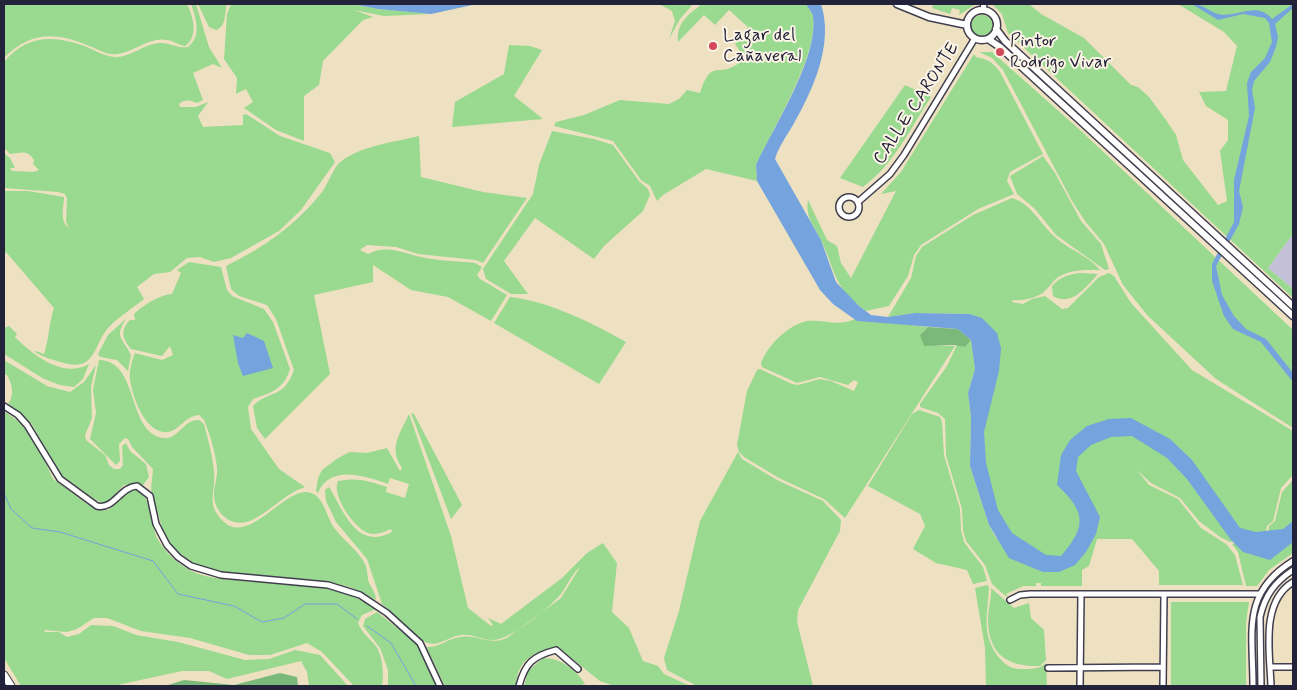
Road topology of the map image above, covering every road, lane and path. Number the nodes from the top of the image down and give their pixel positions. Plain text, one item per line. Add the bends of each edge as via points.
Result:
1 (897, 4) edge
2 (984, 7) edge
3 (967, 25) junction
4 (996, 29) junction
5 (975, 38) junction
6 (988, 39) junction
7 (858, 202) junction
8 (1293, 306) edge
9 (1293, 316) edge
10 (4, 406) edge
11 (1293, 561) edge
12 (1293, 570) edge
13 (1293, 582) edge
14 (1081, 594) junction
15 (1164, 594) junction
16 (1259, 594) junction
17 (1010, 600) dead end
18 (1080, 667) junction
19 (1163, 667) junction
20 (1271, 667) junction
21 (1293, 667) edge
22 (1048, 668) dead end
23 (578, 669) dead end
24 (4, 675) edge
25 (11, 686) edge
26 (440, 686) edge
27 (519, 686) edge
28 (1080, 686) edge
29 (1163, 686) edge
30 (1253, 686) edge
31 (1261, 686) edge
32 (1271, 686) edge

1 - 3 main road via 929,17
2 - 3 main road via 974,13
2 - 4 main road via 994,16
3 - 5 main road
4 - 6 main road
4 - 8 main road via 1005,41
5 - 6 main road
5 - 7 street, CALLE CARONTE via 904,155 890,174
6 - 9 main road
7 - 7 street via 847,197 842,199 838,210 847,218 853,217 859,208
10 - 26 street via 27,425 60,479 97,506 109,505 119,494 137,486 150,496 156,524 167,545 191,566 221,574 328,585 360,595 387,613 420,643
11 - 16 street via 1276,573
12 - 31 street via 1274,585 1262,608
13 - 20 street via 1280,595 1271,614
14 - 15 street
14 - 17 street via 1020,595
14 - 18 street
15 - 16 street
15 - 19 street
16 - 30 street via 1253,613
18 - 19 street
18 - 22 street
18 - 28 street
19 - 29 street
20 - 21 street
20 - 32 street
23 - 27 street via 556,650 540,654 525,667
24 - 25 highway

